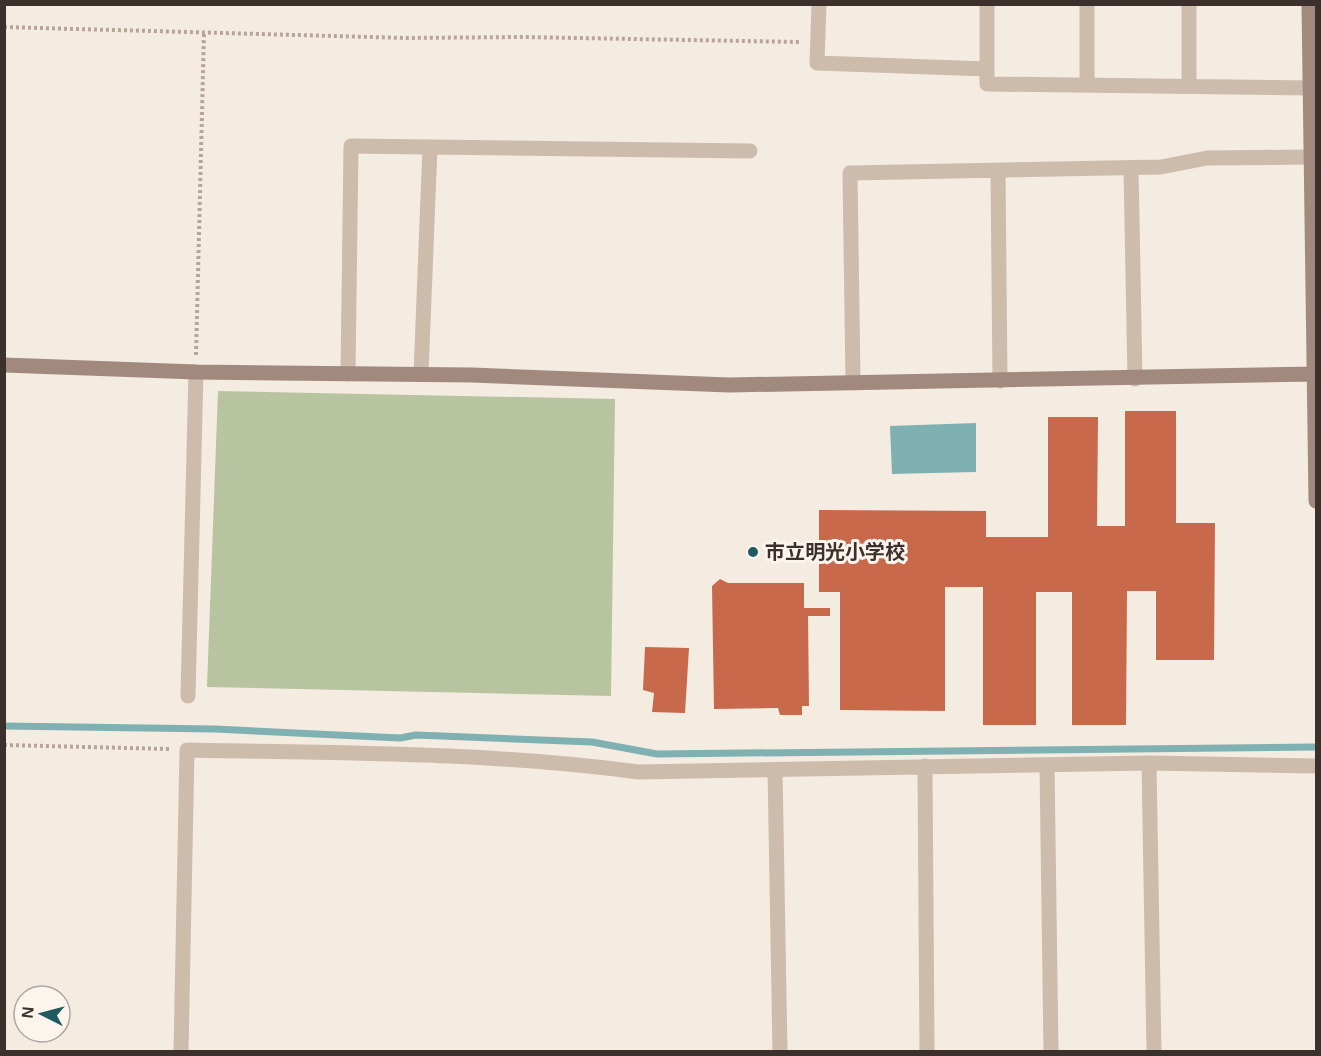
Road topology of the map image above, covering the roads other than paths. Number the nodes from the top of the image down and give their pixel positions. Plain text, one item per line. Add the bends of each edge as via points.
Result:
1 (819, 4) edge
2 (987, 4) edge
3 (1087, 4) edge
4 (1189, 4) edge
5 (1312, 11) edge
6 (987, 69) junction
7 (1087, 85) junction
8 (1189, 85) junction
9 (1310, 88) junction
10 (430, 147) junction
11 (750, 151) dead end
12 (1311, 158) junction
13 (1131, 168) junction
14 (998, 171) junction
15 (4, 365) edge
16 (196, 372) junction
17 (348, 374) junction
18 (421, 374) junction
19 (1316, 374) edge
20 (1135, 379) junction
21 (1000, 381) junction
22 (852, 383) junction
23 (1317, 501) edge
24 (188, 696) dead end
25 (1149, 763) junction
26 (1047, 765) junction
27 (925, 766) junction
28 (1317, 766) edge
29 (775, 770) junction
30 (181, 1052) edge
31 (780, 1052) edge
32 (927, 1052) edge
33 (1051, 1052) edge
34 (1154, 1052) edge

1 - 6 street via 817,63
2 - 6 street
3 - 7 street
4 - 8 street
5 - 9 street
6 - 7 street via 987,84
7 - 8 street
8 - 9 street
9 - 12 street
10 - 11 street
10 - 17 street via 351,146
10 - 18 street
12 - 13 street via 1207,158
12 - 19 street
13 - 14 street
13 - 20 street
14 - 21 street
14 - 22 street via 850,172
15 - 16 street
16 - 17 street
16 - 24 street
17 - 18 street
18 - 22 street via 729,385
19 - 20 street
19 - 23 street
20 - 21 street
21 - 22 street
25 - 26 street
25 - 28 street
25 - 34 street
26 - 27 street
26 - 33 street
27 - 29 street
27 - 32 street
29 - 30 street via 638,772 479,757 187,750
29 - 31 street

